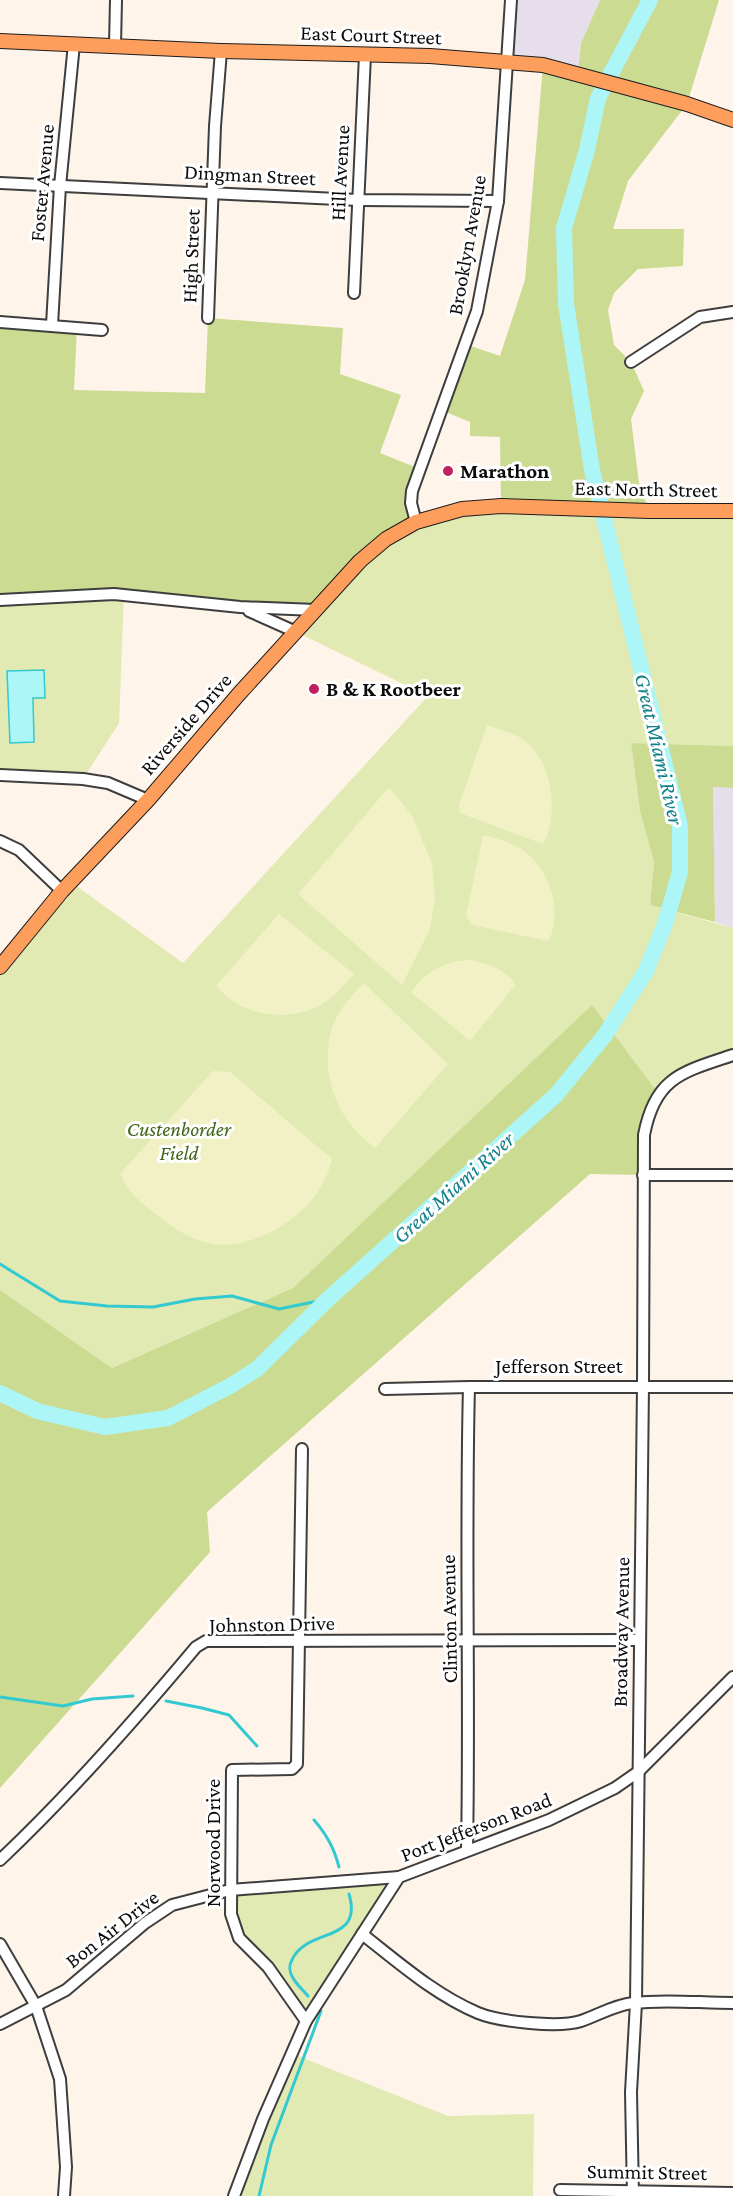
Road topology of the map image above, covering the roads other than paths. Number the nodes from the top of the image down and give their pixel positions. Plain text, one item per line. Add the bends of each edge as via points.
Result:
1 (116, 0) edge
2 (511, 0) edge
3 (0, 40) edge
4 (74, 44) junction
5 (115, 45) junction
6 (221, 51) junction
7 (365, 55) junction
8 (506, 62) junction
9 (733, 120) edge
10 (0, 183) edge
11 (60, 186) junction
12 (213, 192) junction
13 (358, 200) junction
14 (498, 201) junction
15 (354, 293) dead end
16 (733, 312) edge
17 (208, 318) dead end
18 (0, 322) edge
19 (51, 325) junction
20 (102, 330) dead end
21 (631, 362) dead end
22 (733, 511) edge
23 (416, 522) junction
24 (0, 600) edge
25 (240, 607) junction
26 (316, 610) junction
27 (296, 632) junction
28 (0, 775) edge
29 (148, 800) junction
30 (0, 841) edge
31 (62, 891) junction
32 (0, 967) edge
33 (733, 1055) edge
34 (643, 1174) junction
35 (733, 1175) edge
36 (643, 1385) junction
37 (733, 1386) edge
38 (469, 1387) junction
39 (385, 1389) dead end
40 (302, 1449) dead end
41 (640, 1640) junction
42 (299, 1641) junction
43 (469, 1641) junction
44 (733, 1677) edge
45 (638, 1772) junction
46 (467, 1850) junction
47 (0, 1860) edge
48 (399, 1877) junction
49 (230, 1890) junction
50 (362, 1934) junction
51 (0, 1944) edge
52 (636, 2002) junction
53 (733, 2003) edge
54 (36, 2006) junction
55 (306, 2021) junction
56 (0, 2024) edge
57 (560, 2190) dead end
58 (733, 2193) edge
59 (633, 2194) edge
60 (64, 2196) edge
61 (234, 2196) edge

1 - 5 street
2 - 8 street, Brooklyn Avenue
3 - 4 main road, East Court Street
4 - 5 main road, East Court Street
4 - 11 street, Foster Avenue
5 - 6 main road, East Court Street
6 - 7 main road, East Court Street
6 - 12 street, High Street
7 - 8 main road, East Court Street
7 - 13 street, Hill Avenue
8 - 9 main road, East Court Street via 578,73
8 - 14 street, Brooklyn Avenue
10 - 11 street, Dingman Street
11 - 12 street, Dingman Street
11 - 19 street, Foster Avenue
12 - 13 street, Dingman Street
12 - 17 street, High Street
13 - 14 street, Dingman Street
13 - 15 street, Hill Avenue
14 - 23 street, Brooklyn Avenue via 477,311 412,491
16 - 21 street via 700,317
18 - 19 street
19 - 20 street
22 - 23 main road, East North Street via 501,506 462,508
23 - 26 main road, Riverside Drive via 386,539 360,561
24 - 25 street via 114,594
25 - 26 street
25 - 27 street
26 - 27 main road, Riverside Drive
27 - 29 main road, Riverside Drive
28 - 29 street via 108,783
29 - 31 main road, Riverside Drive
30 - 31 street via 19,850
31 - 32 main road, Riverside Drive
33 - 34 street, Broadway Avenue via 674,1077 658,1093 648,1113
34 - 35 street
34 - 36 street, Broadway Avenue
36 - 37 street, Jefferson Street
36 - 38 street, Jefferson Street
36 - 41 street, Broadway Avenue
38 - 39 street, Jefferson Street
38 - 43 street, Clinton Avenue
40 - 42 street, Norwood Drive
41 - 43 street, Johnston Drive
41 - 45 street, Broadway Avenue
42 - 43 street, Johnston Drive
42 - 47 street, Johnston Drive via 206,1641 196,1647 39,1824
42 - 49 street, Norwood Drive via 297,1764 292,1769 232,1770
43 - 46 street, Clinton Avenue
44 - 45 street, Port Jefferson Road
45 - 46 street, Port Jefferson Road via 615,1788 549,1820
45 - 52 street, Broadway Avenue
46 - 48 street, Port Jefferson Road
48 - 49 street, Bon Air Drive
48 - 50 street, Port Jefferson Road
49 - 54 street, Bon Air Drive via 172,1905 66,1990
49 - 55 street, Norwood Drive via 231,1914 239,1938 268,1967
50 - 52 street via 429,1986 478,2013 503,2021 559,2024
50 - 55 street, Port Jefferson Road
51 - 54 street
52 - 53 street
52 - 59 street, Broadway Avenue via 631,2092
54 - 56 street, Bon Air Drive
54 - 60 street via 60,2079 66,2157
55 - 61 street, Port Jefferson Road
57 - 59 street, Summit Street
58 - 59 street, Summit Street

